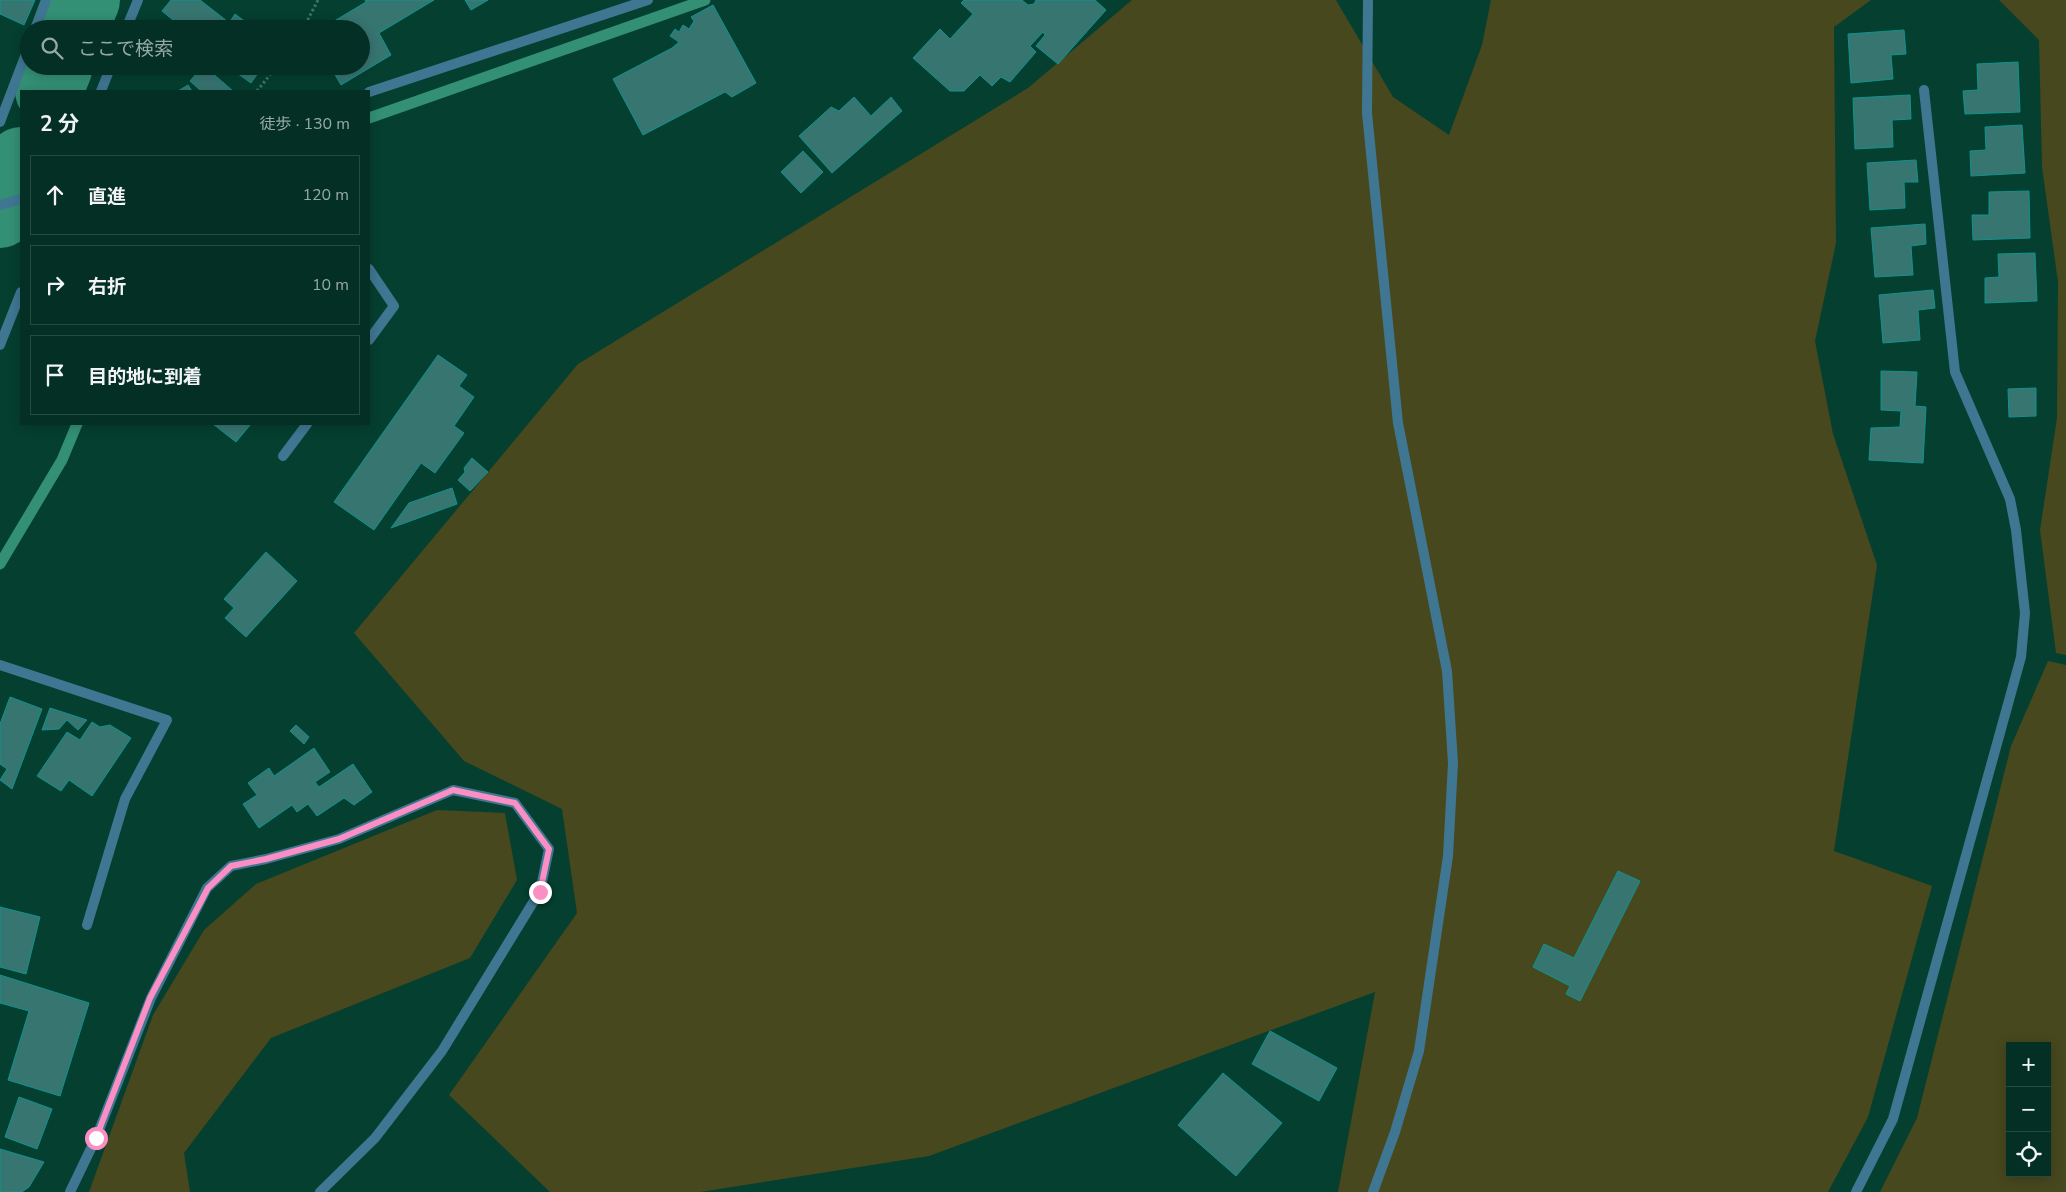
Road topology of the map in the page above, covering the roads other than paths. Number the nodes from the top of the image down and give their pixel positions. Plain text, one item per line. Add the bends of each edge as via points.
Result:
1 (46, 0) edge
2 (138, 0) edge
3 (648, 0) edge
4 (1368, 0) edge
5 (38, 20) edge
6 (130, 20) edge
7 (20, 70) edge
8 (107, 75) edge
9 (101, 90) edge
10 (1924, 90) dead end
11 (370, 92) edge
12 (0, 122) edge
13 (20, 199) edge
14 (0, 205) edge
15 (370, 270) edge
16 (20, 295) edge
17 (370, 339) edge
18 (0, 345) edge
19 (306, 425) edge
20 (283, 456) dead end
21 (0, 665) edge
22 (87, 925) dead end
23 (70, 1192) edge
24 (320, 1192) edge
25 (1372, 1192) edge
26 (1856, 1192) edge

1 - 5 street
2 - 6 street
3 - 11 street
4 - 25 street via 1367,113 1398,424 1446,671 1453,763 1448,856 1419,1051 1395,1132
7 - 12 street
8 - 9 street
10 - 26 street via 1955,372 2010,499 2025,613 2021,657 1893,1119
13 - 14 street
15 - 17 street via 394,306
16 - 18 street
19 - 20 street
21 - 22 street via 167,720 125,799
23 - 24 street via 96,1138 150,998 208,888 231,866 339,839 453,790 515,803 549,849 540,892 442,1051 375,1138

